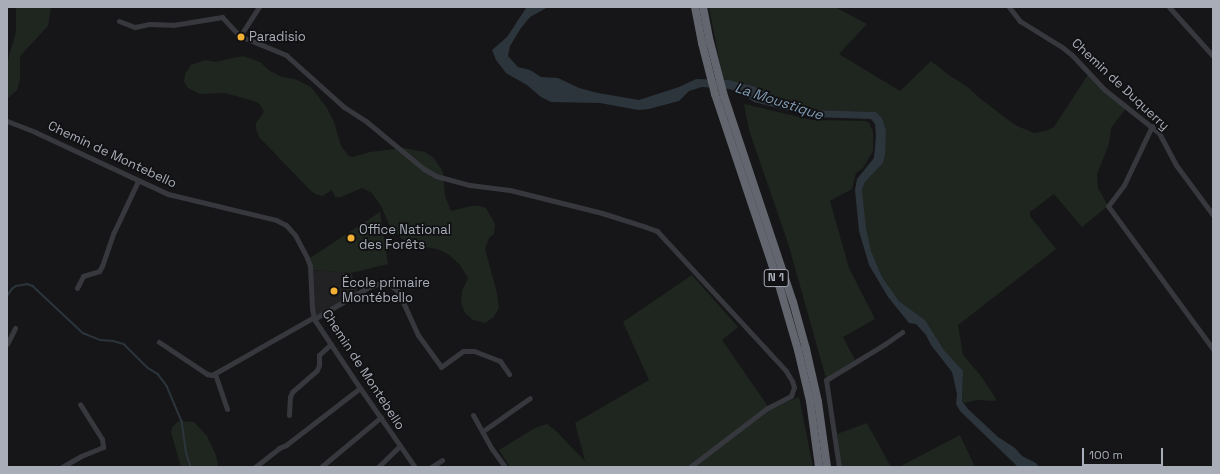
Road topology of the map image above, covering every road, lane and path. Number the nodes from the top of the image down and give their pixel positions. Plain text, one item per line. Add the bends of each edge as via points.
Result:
1 (259, 7) edge
2 (695, 7) edge
3 (703, 7) edge
4 (1009, 7) edge
5 (1169, 7) edge
6 (119, 21) dead end
7 (240, 36) junction
8 (1213, 56) edge
9 (7, 121) edge
10 (1152, 126) junction
11 (138, 181) junction
12 (1213, 215) edge
13 (78, 288) dead end
14 (314, 318) junction
15 (15, 328) dead end
16 (902, 332) dead end
17 (159, 342) dead end
18 (7, 344) edge
19 (331, 344) junction
20 (1213, 349) edge
21 (215, 374) junction
22 (509, 374) dead end
23 (360, 388) junction
24 (530, 398) dead end
25 (80, 404) dead end
26 (227, 409) dead end
27 (290, 414) dead end
28 (473, 415) dead end
29 (381, 417) junction
30 (483, 431) junction
31 (400, 446) junction
32 (442, 460) dead end
33 (62, 467) edge
34 (255, 467) edge
35 (321, 467) edge
36 (378, 467) edge
37 (415, 467) edge
38 (431, 467) edge
39 (505, 467) edge
40 (690, 467) edge
41 (819, 467) edge
42 (827, 467) edge
43 (839, 467) edge

1 - 7 street
2 - 41 highway, N 1 via 715,94 798,350 810,401
3 - 42 highway, N 1 via 724,96 793,302 806,349 818,402
4 - 10 street, Chemin de Duquerry via 1020,21 1062,47 1105,90
5 - 8 street
6 - 7 street via 135,27 149,24 173,25 219,17
7 - 40 street via 286,55 344,107 436,176 470,185 510,190 602,213 646,226 665,238 786,372 794,387 791,396 766,409
9 - 11 street, Chemin de Montebello
10 - 12 street, Chemin de Duquerry via 1159,133 1176,165
10 - 20 street via 1124,185 1108,206
11 - 13 street via 114,232 102,266 99,271 83,276
11 - 14 street, Chemin de Montebello via 179,198 276,220 286,225 301,244 310,266
14 - 19 street, Chemin de Montebello
14 - 21 street
14 - 22 street via 385,280 398,291 418,335 441,367 463,351 474,351 500,361
15 - 18 street
16 - 43 street via 826,380
17 - 21 street via 208,374
19 - 23 street, Chemin de Montebello
19 - 27 street via 319,355 320,365 317,370 292,392
21 - 26 street
23 - 29 street, Chemin de Montebello
23 - 34 street
24 - 30 street
25 - 33 street via 102,439 103,447
28 - 30 street
29 - 31 street, Chemin de Montebello
29 - 35 street
30 - 39 street
31 - 36 street
31 - 37 street, Chemin de Montebello
32 - 38 street

